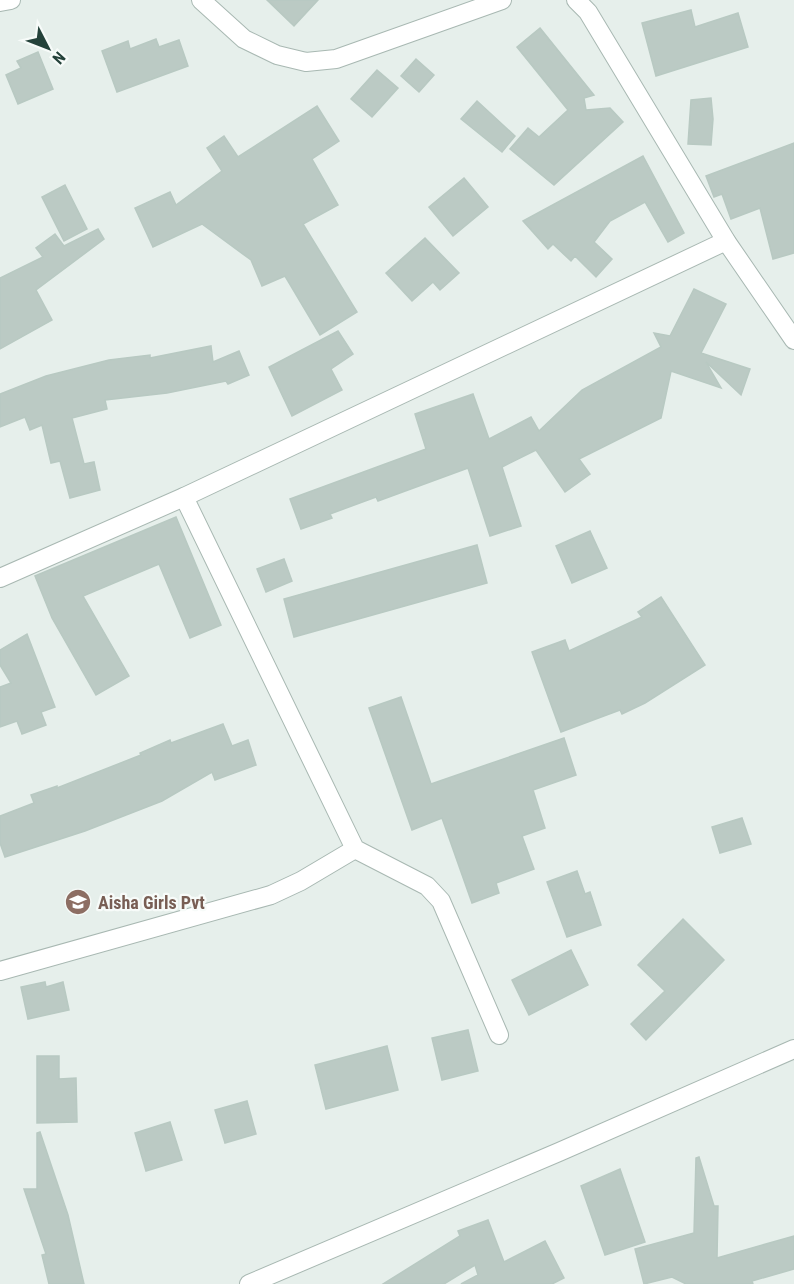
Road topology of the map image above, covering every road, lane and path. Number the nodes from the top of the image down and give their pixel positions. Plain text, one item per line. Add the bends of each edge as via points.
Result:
1 (11, 0) edge
2 (201, 0) edge
3 (576, 0) edge
4 (498, 1) edge
5 (0, 2) edge
6 (726, 241) junction
7 (794, 340) edge
8 (184, 497) junction
9 (0, 578) edge
10 (355, 849) junction
11 (0, 971) edge
12 (499, 1035) dead end
13 (794, 1049) edge
14 (249, 1284) edge

1 - 5 street
2 - 4 street via 244,39 277,55 306,62 336,59
3 - 6 street via 588,12
6 - 7 street
6 - 8 street
8 - 9 street
8 - 10 street
10 - 11 street via 271,895
10 - 12 street via 427,886 441,901
13 - 14 street

